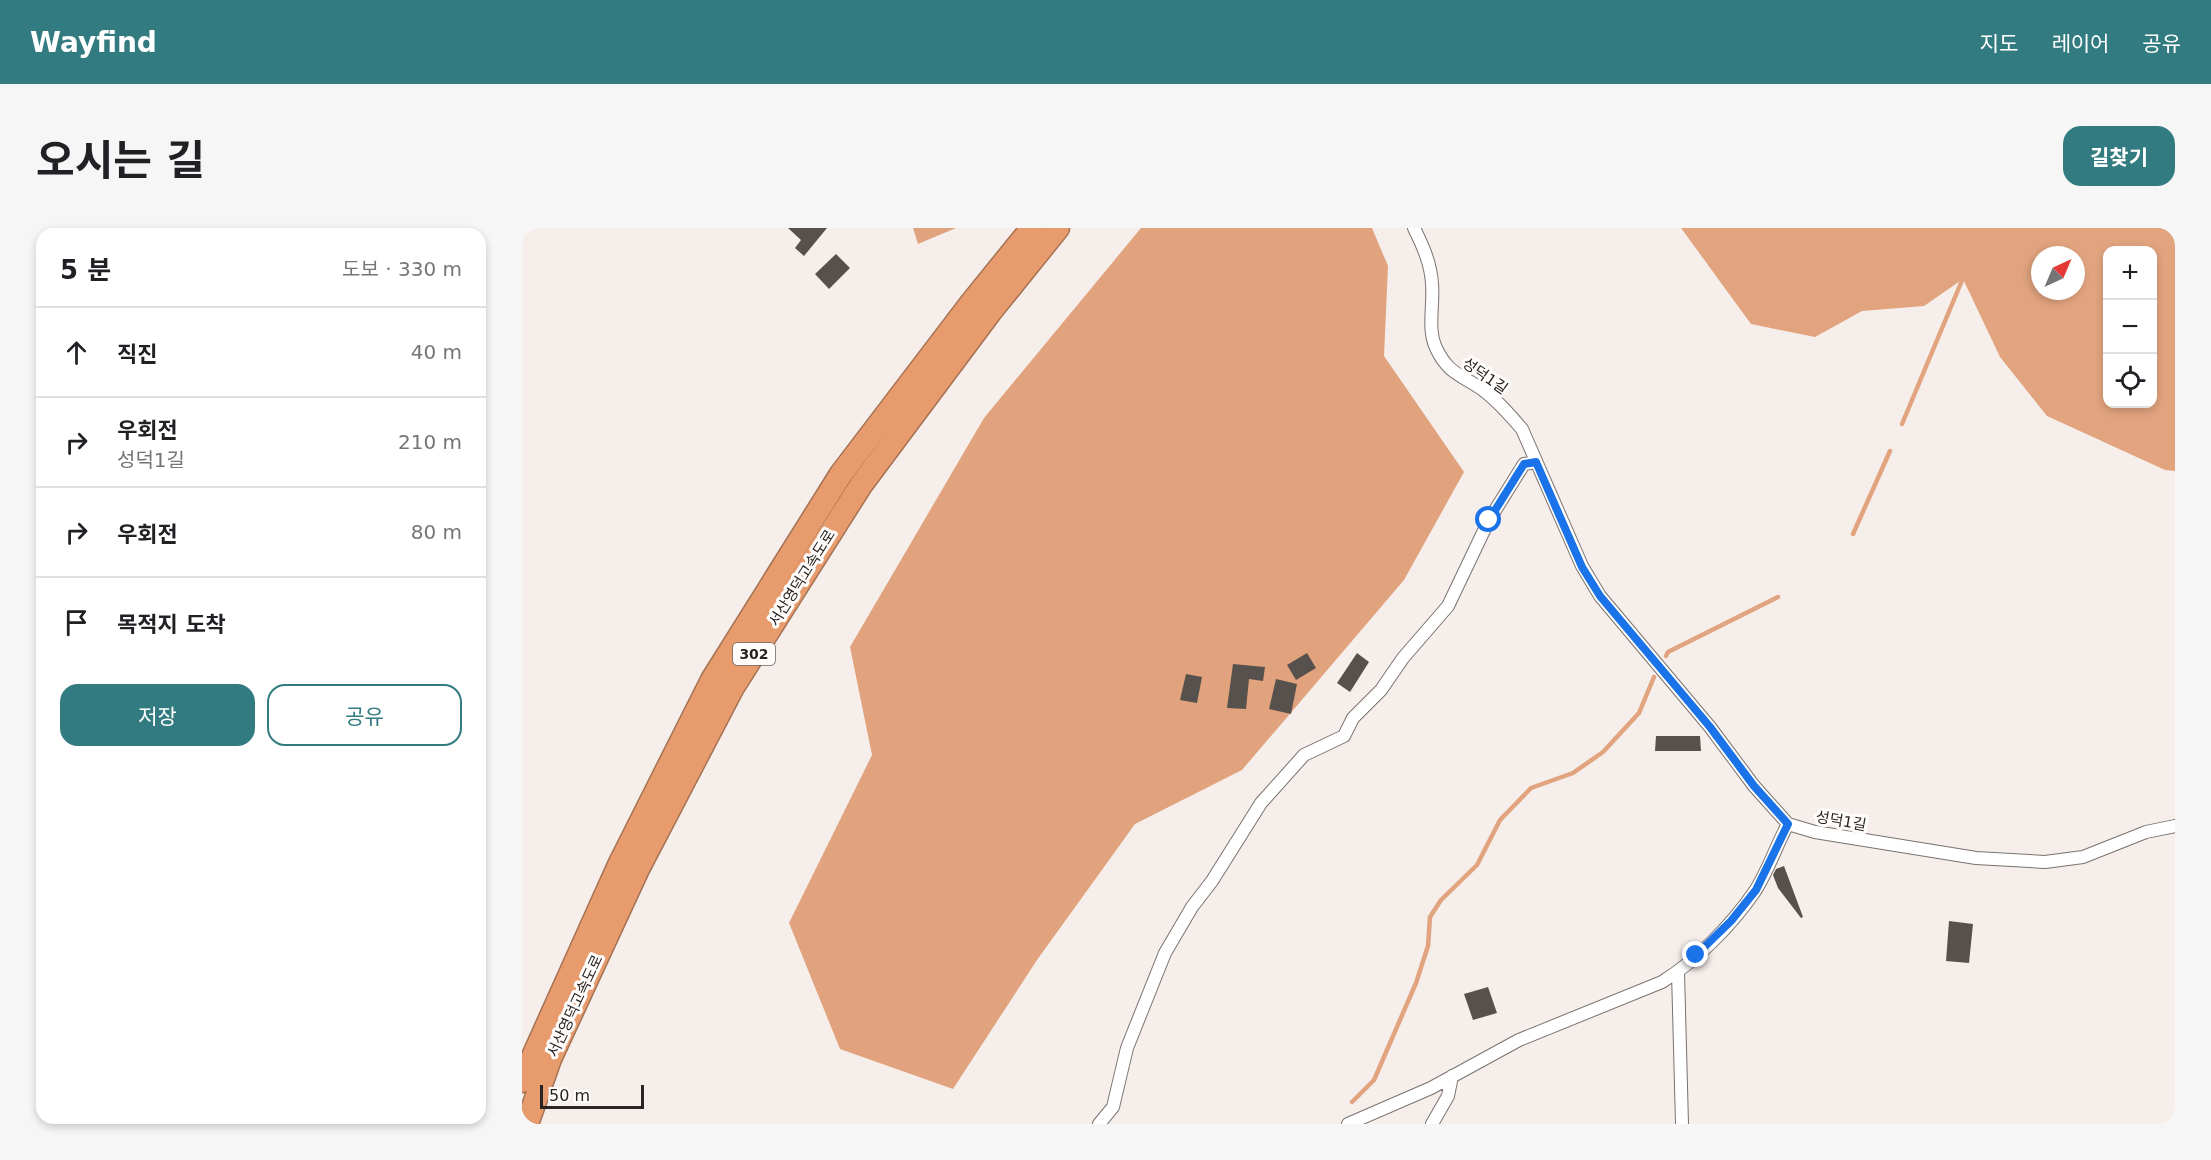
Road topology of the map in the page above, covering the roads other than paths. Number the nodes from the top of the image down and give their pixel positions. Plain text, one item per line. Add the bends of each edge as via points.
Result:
1 (1032, 228) edge
2 (1058, 228) edge
3 (1414, 228) edge
4 (1536, 462) junction
5 (1788, 824) junction
6 (2175, 826) edge
7 (1678, 972) junction
8 (1452, 1076) junction
9 (522, 1081) edge
10 (527, 1124) edge
11 (1099, 1124) edge
12 (1348, 1124) edge
13 (1432, 1124) edge
14 (1682, 1124) edge

1 - 9 highway, 서산영덕고속도로 / 302 via 841,474 712,680 619,865
2 - 10 highway, 서산영덕고속도로 / 302 via 861,484 733,687 638,869 550,1059
3 - 4 street, 성덕1길 via 1425,248 1432,284 1431,313 1438,353 1453,374 1508,411 1522,429
4 - 5 street, 성덕1길 via 1582,567 1600,596
4 - 11 street via 1524,464 1506,489 1448,606 1381,690 1353,718 1344,736 1304,755 1266,796 1192,907 1150,987 1126,1048 1113,1107
5 - 6 street, 성덕1길 via 1815,832 1976,858 2045,862 2083,857 2146,832
5 - 7 street via 1756,890 1731,921
7 - 8 street via 1519,1040
7 - 14 street
8 - 12 street
8 - 13 street via 1448,1096

